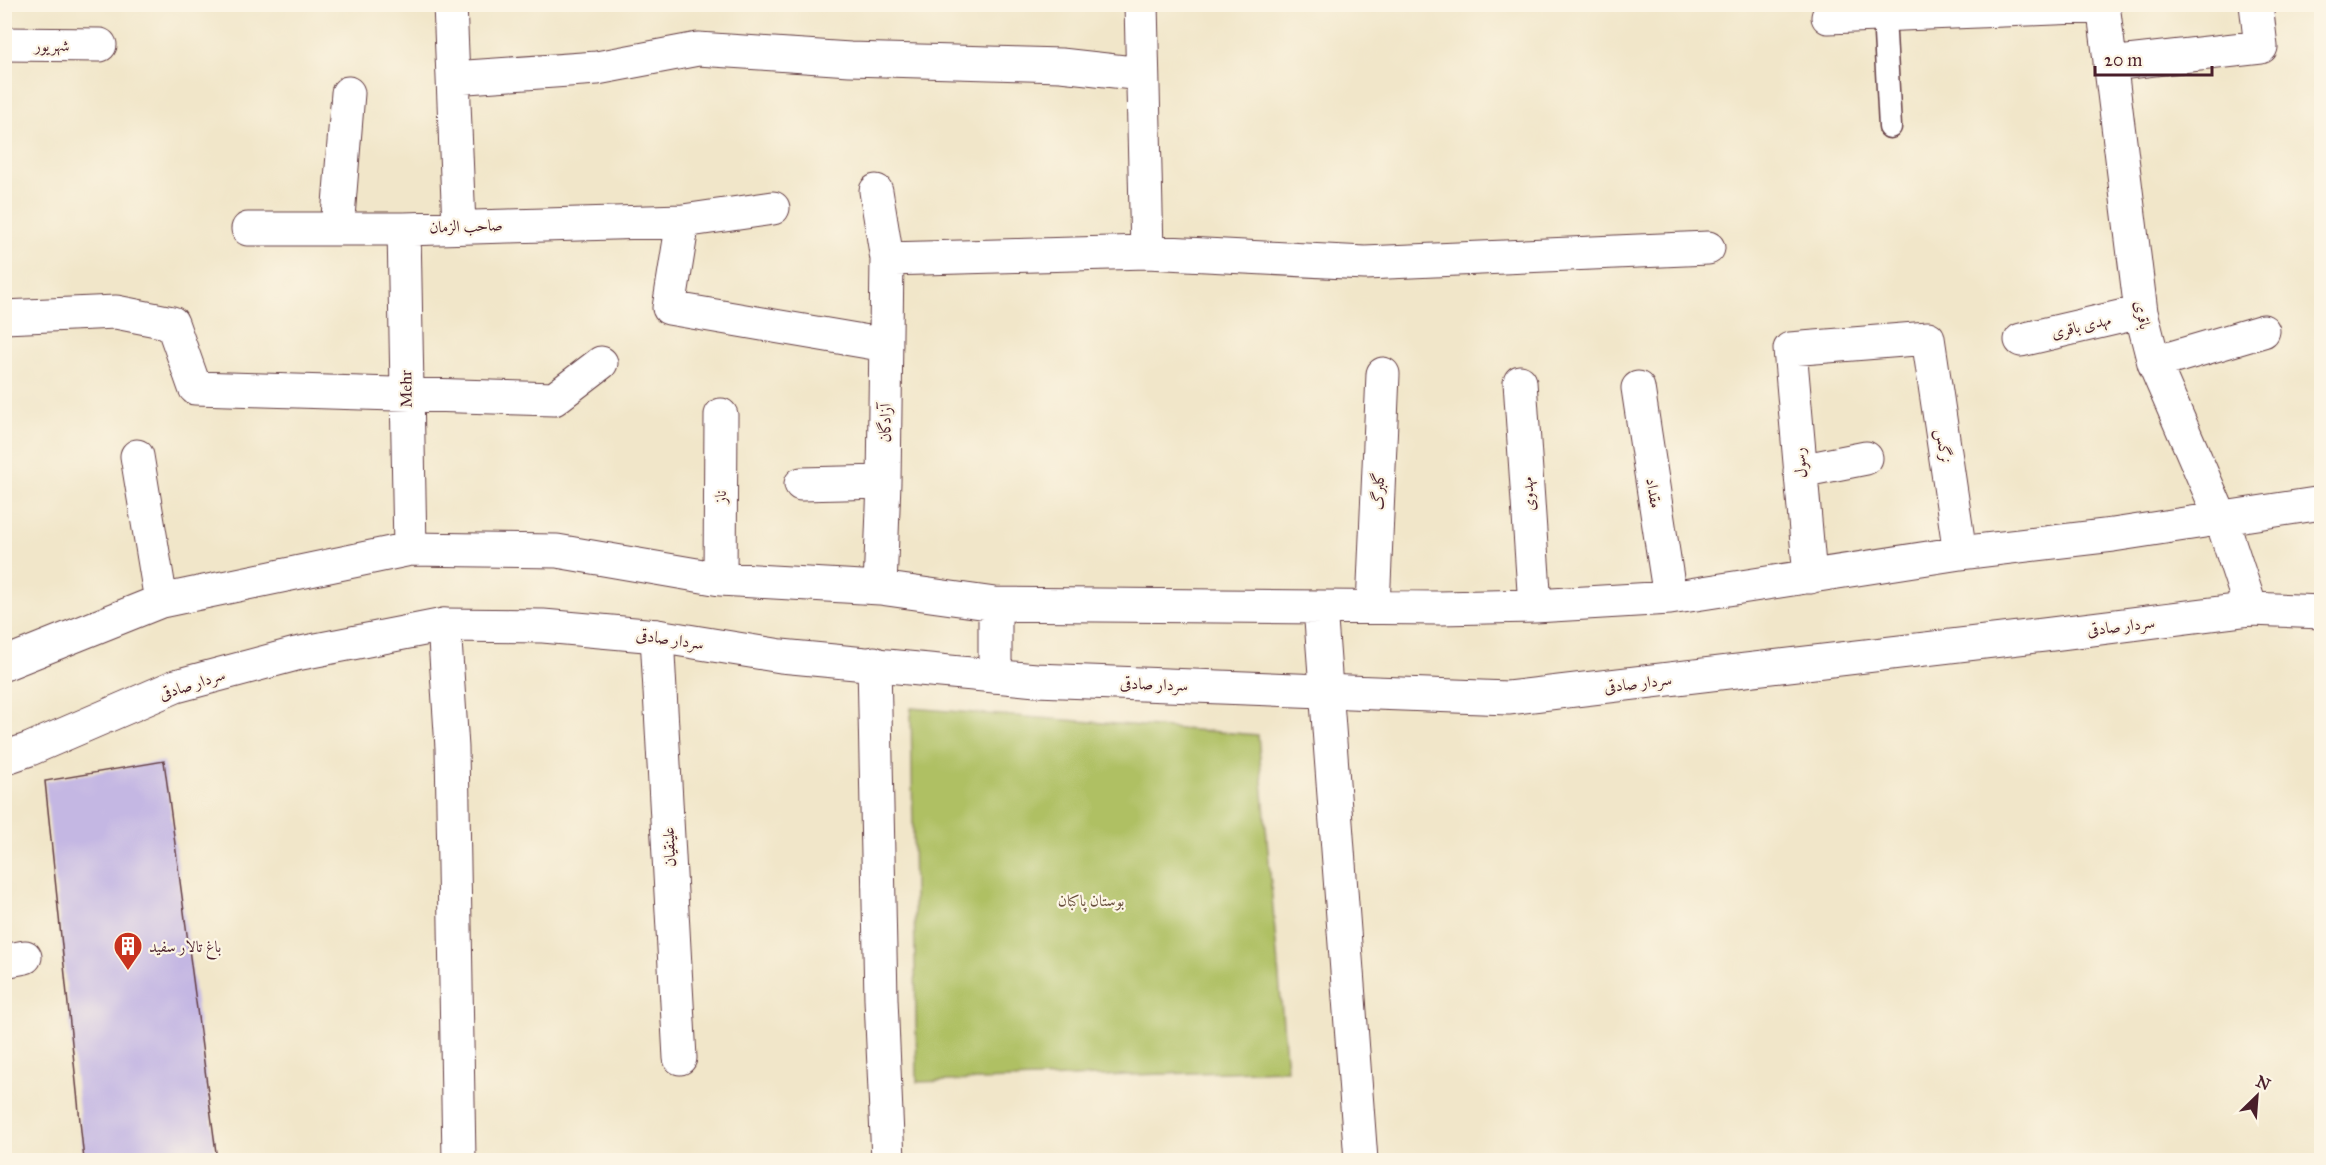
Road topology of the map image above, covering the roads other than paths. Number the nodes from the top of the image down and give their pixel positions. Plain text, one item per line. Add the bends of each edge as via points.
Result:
1 (450, 4) edge
2 (1141, 4) edge
3 (2256, 4) edge
4 (2103, 5) edge
5 (1884, 15) junction
6 (1828, 17) dead end
7 (4, 44) edge
8 (99, 45) dead end
9 (2110, 63) junction
10 (1142, 74) junction
11 (453, 78) junction
12 (348, 93) dead end
13 (1890, 127) dead end
14 (876, 191) dead end
15 (773, 208) dead end
16 (683, 221) junction
17 (459, 226) junction
18 (248, 229) dead end
19 (337, 229) junction
20 (404, 229) junction
21 (1708, 248) dead end
22 (1147, 252) junction
23 (887, 259) junction
24 (2141, 312) junction
25 (4, 317) edge
26 (2263, 331) dead end
27 (1928, 338) joint
28 (2021, 340) dead end
29 (886, 345) junction
30 (601, 363) dead end
31 (2154, 363) junction
32 (1383, 374) dead end
33 (1520, 382) dead end
34 (1638, 388) dead end
35 (406, 395) junction
36 (721, 415) dead end
37 (137, 456) dead end
38 (1866, 458) dead end
39 (1800, 471) junction
40 (884, 482) junction
41 (801, 484) dead end
42 (2322, 503) edge
43 (2221, 518) junction
44 (410, 549) junction
45 (1960, 553) junction
46 (1810, 577) junction
47 (720, 579) junction
48 (880, 588) junction
49 (1670, 598) junction
50 (161, 601) junction
51 (995, 603) junction
52 (1535, 606) junction
53 (1320, 607) junction
54 (1373, 607) junction
55 (2251, 609) junction
56 (2322, 612) edge
57 (444, 625) junction
58 (657, 636) junction
59 (874, 663) junction
60 (4, 664) edge
61 (995, 676) junction
62 (1326, 692) junction
63 (4, 758) edge
64 (680, 1058) dead end
65 (459, 1161) edge
66 (888, 1161) edge
67 (1361, 1161) edge

1 - 11 street
2 - 10 street
3 - 9 street via 2260,47
4 - 5 street
4 - 9 street, باقری
5 - 6 street
5 - 13 lane
7 - 8 street, شهریور
9 - 24 street, باقری
10 - 11 street via 1061,65 850,59 698,49 597,68
10 - 22 street
11 - 17 street
12 - 19 street
14 - 23 street, آزادگان
15 - 16 street, صاحب الزمان
16 - 17 street, صاحب الزمان
16 - 29 street via 669,308
17 - 20 street, صاحب الزمان
18 - 19 street, صاحب الزمان
19 - 20 street, صاحب الزمان
20 - 35 street, Mehr
21 - 22 street via 1365,263
22 - 23 street
23 - 29 street, آزادگان
24 - 28 street, مهدی باقری
24 - 31 street, باقری
25 - 35 street via 116,312 172,323 195,388
26 - 31 street
27 - 39 street, رسول via 1790,349
27 - 45 street, نرگس
29 - 40 street, آزادگان
30 - 35 street via 554,399
31 - 43 street, باقری
32 - 54 street, گلبرگ
33 - 52 street, مهدوی
34 - 49 street, مقداد
35 - 44 street, Mehr
36 - 47 street, ناز
37 - 50 street
38 - 39 street
39 - 46 street, رسول
40 - 41 street
40 - 48 street, آزادگان
42 - 43 street
43 - 45 street
43 - 55 street, باقری
44 - 47 street via 557,552
44 - 50 street
45 - 46 street
46 - 49 street
47 - 48 street
48 - 51 street
49 - 52 street
50 - 60 street
51 - 53 street
51 - 61 street
52 - 54 street
53 - 54 street
53 - 62 street
55 - 56 street, سردار صادقی
55 - 62 street, سردار صادقی via 1508,698
57 - 58 street, سردار صادقی via 543,626
57 - 63 street, سردار صادقی via 296,654 176,686
57 - 65 street via 452,748
58 - 59 street, سردار صادقی via 782,656
58 - 64 street, علینقیان
59 - 61 street, سردار صادقی
59 - 66 street
61 - 62 street, سردار صادقی
62 - 67 street

